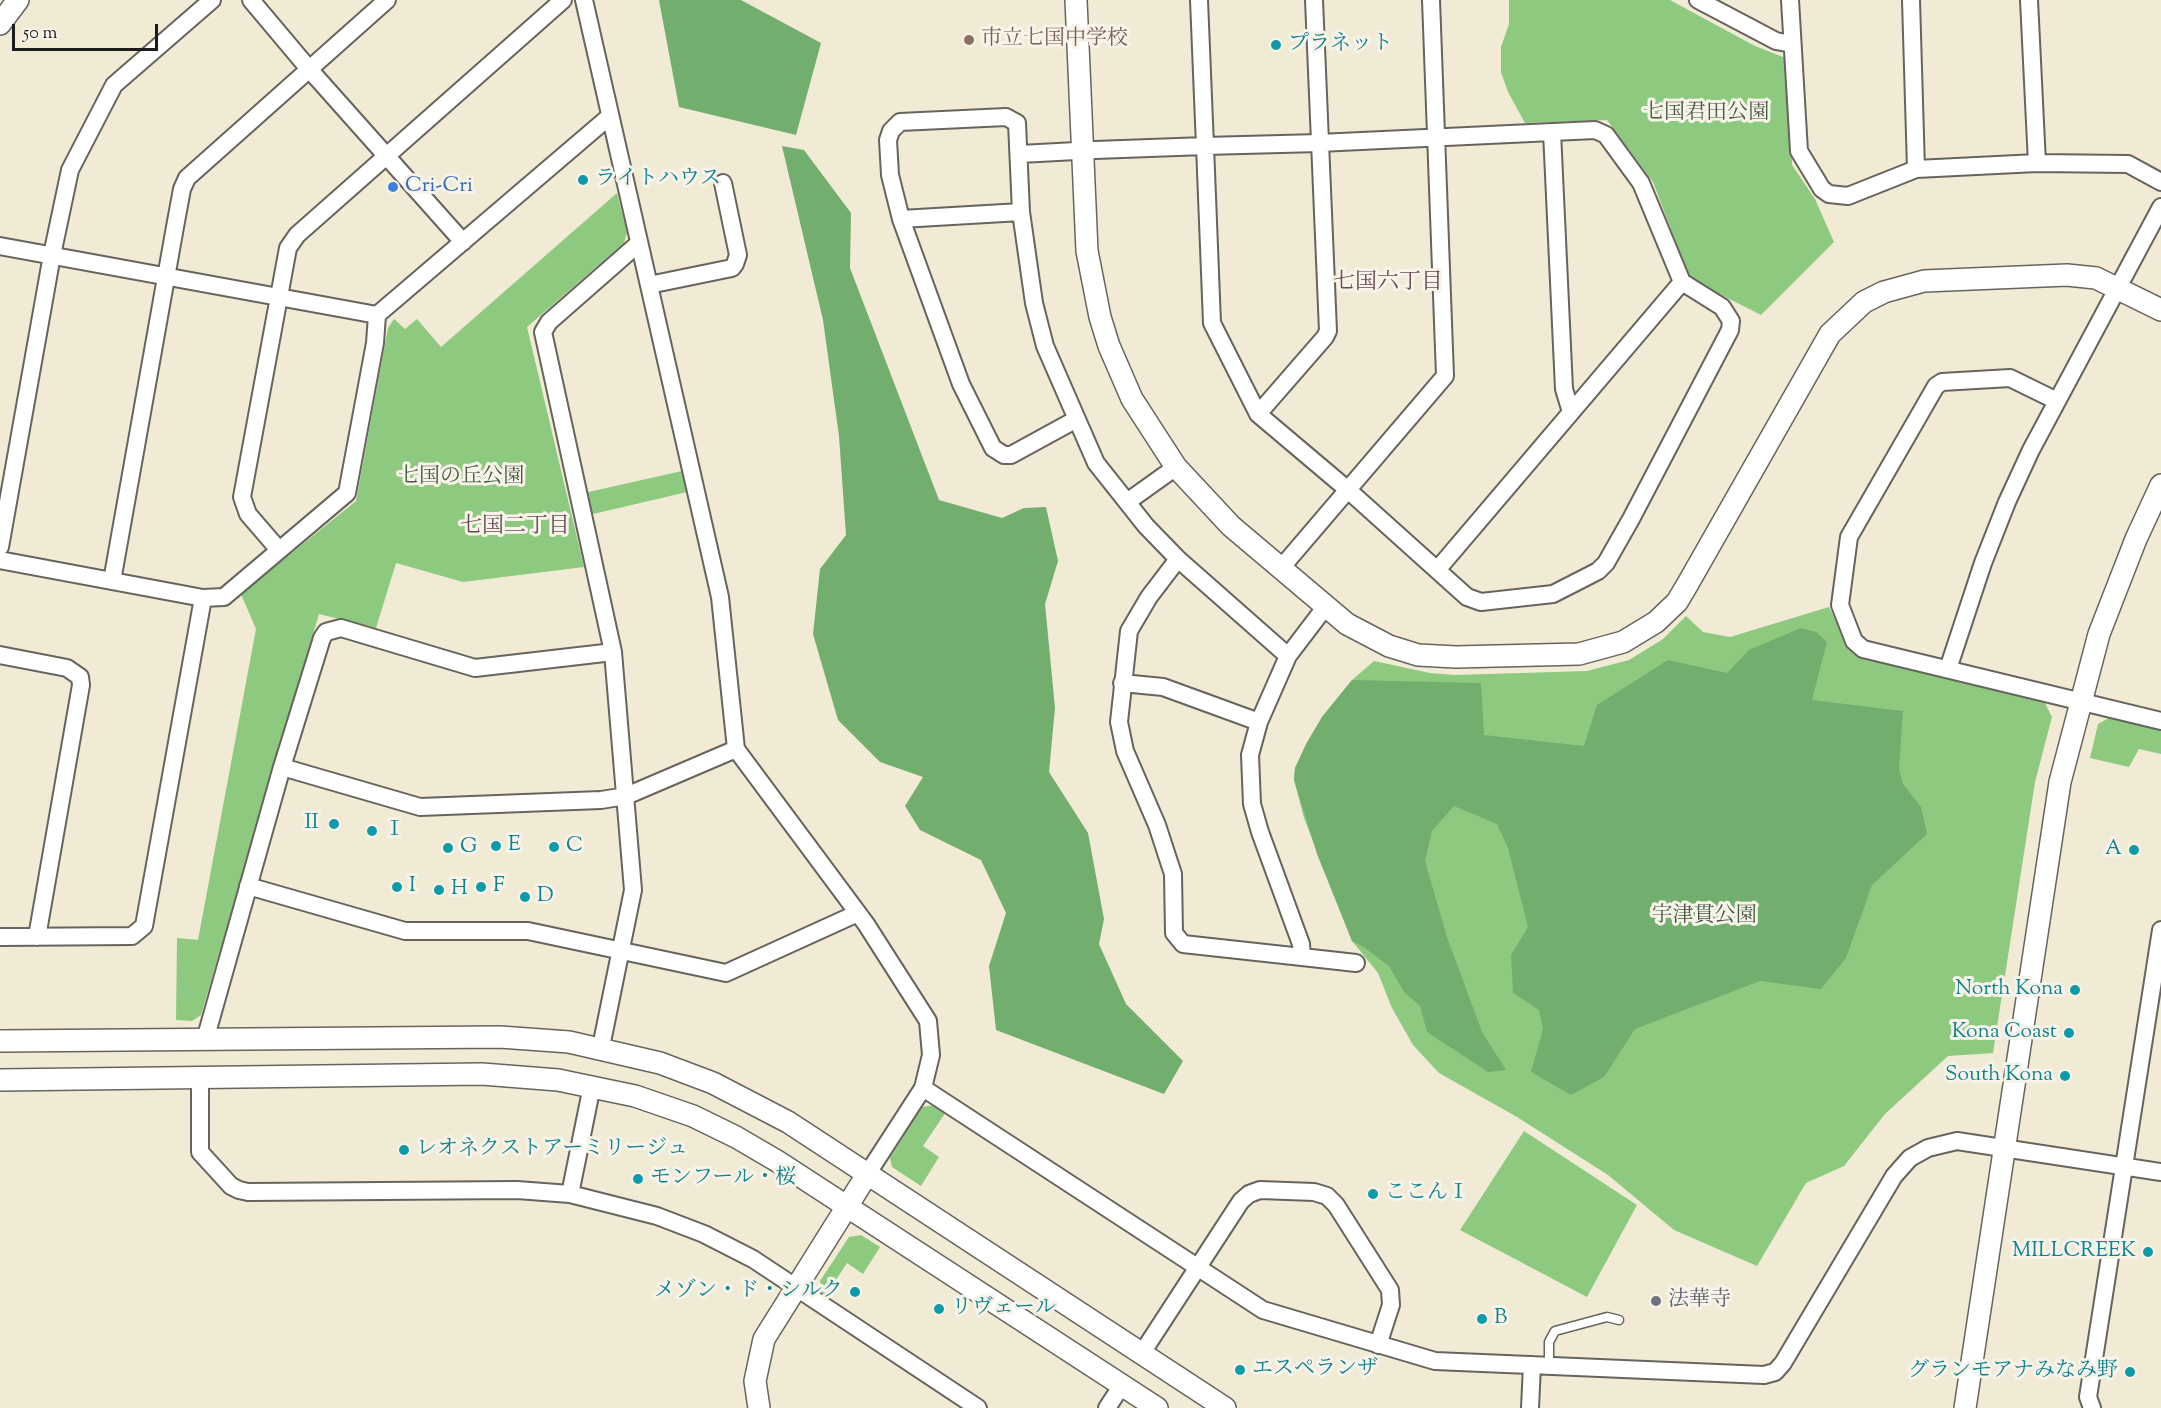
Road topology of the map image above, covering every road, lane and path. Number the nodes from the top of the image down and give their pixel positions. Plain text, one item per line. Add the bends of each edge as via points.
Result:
1 (18, 0) edge
2 (212, 0) edge
3 (251, 0) edge
4 (387, 0) edge
5 (563, 0) edge
6 (584, 0) edge
7 (1076, 0) edge
8 (1199, 0) edge
9 (1314, 0) edge
10 (1431, 0) edge
11 (1698, 0) edge
12 (1790, 0) edge
13 (1911, 0) edge
14 (2029, 0) edge
15 (0, 24) edge
16 (1792, 44) junction
17 (309, 69) junction
18 (610, 116) junction
19 (1552, 132) junction
20 (1436, 137) junction
21 (1319, 143) junction
22 (1205, 146) junction
23 (1082, 151) junction
24 (1020, 154) junction
25 (387, 156) junction
26 (2037, 163) junction
27 (1916, 169) junction
28 (2161, 182) edge
29 (723, 183) dead end
30 (2161, 207) edge
31 (1022, 212) junction
32 (901, 219) junction
33 (463, 242) junction
34 (639, 243) junction
35 (0, 246) edge
36 (52, 255) junction
37 (167, 277) junction
38 (1682, 282) junction
39 (649, 285) junction
40 (2120, 288) junction
41 (277, 298) junction
42 (2161, 310) edge
43 (377, 315) junction
44 (2057, 402) junction
45 (1571, 411) junction
46 (1258, 414) junction
47 (1075, 420) junction
48 (1176, 467) junction
49 (2161, 485) edge
50 (1348, 490) junction
51 (1127, 502) junction
52 (0, 547) edge
53 (279, 550) junction
54 (1178, 559) junction
55 (0, 560) edge
56 (1281, 568) junction
57 (1437, 570) junction
58 (112, 581) junction
59 (203, 598) junction
60 (1326, 606) junction
61 (613, 652) junction
62 (0, 655) edge
63 (1288, 656) junction
64 (1948, 669) junction
65 (1122, 683) junction
66 (2079, 701) junction
67 (2161, 721) edge
68 (1259, 722) junction
69 (736, 749) junction
70 (282, 767) junction
71 (626, 796) junction
72 (248, 886) junction
73 (858, 913) junction
74 (2161, 930) edge
75 (0, 937) edge
76 (37, 937) junction
77 (621, 950) junction
78 (1302, 957) junction
79 (1356, 963) dead end
80 (205, 1040) junction
81 (0, 1041) edge
82 (601, 1047) junction
83 (200, 1077) junction
84 (0, 1080) edge
85 (592, 1086) junction
86 (923, 1088) junction
87 (2004, 1148) junction
88 (2125, 1167) junction
89 (2161, 1172) edge
90 (868, 1173) junction
91 (570, 1194) junction
92 (847, 1206) junction
93 (1199, 1268) junction
94 (796, 1286) junction
95 (1619, 1320) dead end
96 (1378, 1345) junction
97 (1142, 1353) junction
98 (1532, 1365) junction
99 (1549, 1365) junction
100 (1122, 1385) junction
101 (759, 1408) edge
102 (978, 1408) edge
103 (1107, 1408) edge
104 (1157, 1408) edge
105 (1225, 1408) edge
106 (1530, 1408) edge
107 (1965, 1408) edge
108 (2092, 1408) edge

1 - 15 street
2 - 36 street via 110,92 65,182
3 - 17 street
4 - 17 street
5 - 25 street
6 - 18 street
7 - 23 street
8 - 22 street
9 - 21 street
10 - 20 street
11 - 16 street via 1776,41
12 - 16 street
13 - 27 street
14 - 26 street
16 - 27 street via 1799,151 1822,189 1848,196
17 - 25 street
17 - 37 street via 187,178
18 - 33 street
18 - 34 street
19 - 20 street
19 - 38 street via 1595,130 1610,139 1641,183
19 - 45 street via 1564,389
20 - 21 street
20 - 50 street via 1445,376
21 - 22 street
21 - 46 street via 1328,331
22 - 23 street
22 - 46 street via 1212,323
23 - 24 street
23 - 48 street via 1087,251 1100,317 1132,399
24 - 31 street
24 - 32 street via 1017,123 1006,117 900,122 888,140 890,175
25 - 33 street
25 - 41 street via 291,241
26 - 27 street
26 - 28 street via 2128,164
29 - 39 street via 738,255 735,264 732,268
30 - 40 street
31 - 32 street
31 - 47 street via 1034,303 1045,346
32 - 47 street via 961,384 993,448 1011,455
33 - 43 street
34 - 39 street
34 - 61 street via 549,322 543,332
35 - 36 street
36 - 37 street
36 - 52 street
37 - 41 street
37 - 58 street
38 - 45 street
38 - 57 street via 1722,307 1731,321 1730,330 1606,563 1553,594 1481,602 1467,597
39 - 69 street via 720,597
40 - 42 street
40 - 44 street
40 - 60 street via 2096,278 2067,275 1924,281 1864,302 1830,334 1677,602 1656,622 1623,642 1579,654 1418,655 1363,634
41 - 43 street
41 - 53 street via 242,497 248,514
43 - 53 street via 347,493
44 - 64 street via 2007,502
44 - 64 street via 2010,378 1942,382 1931,393 1849,537 1839,596 1854,641 1863,649
45 - 57 street
46 - 50 street
47 - 51 street via 1096,463
48 - 51 street
48 - 56 street via 1216,511
49 - 66 street via 2116,587
50 - 56 street
50 - 57 street
51 - 54 street
53 - 59 street via 224,597
54 - 63 street
54 - 65 street via 1129,631
55 - 58 street
56 - 60 street
58 - 59 street
59 - 76 street via 144,926 132,936
60 - 63 street
61 - 70 street via 475,668 341,628 333,629 322,638
61 - 71 street
62 - 76 street via 67,668 80,677
63 - 68 street
64 - 66 street
65 - 68 street via 1163,687
65 - 78 street via 1119,722 1125,751 1173,874 1176,937 1183,944
66 - 67 street
66 - 87 street via 2060,782
68 - 78 street via 1250,755 1252,804 1301,944
69 - 71 street
69 - 73 street
70 - 71 street via 420,807
70 - 72 street
71 - 77 street via 633,890
72 - 77 street via 405,931 528,931
72 - 80 street
73 - 77 street via 726,973
73 - 86 street via 928,1021 931,1055
74 - 88 street
75 - 76 street
77 - 82 street
78 - 79 street
80 - 81 street
80 - 82 street via 500,1037
82 - 90 street via 713,1083 788,1122
83 - 84 street
83 - 85 street via 482,1074 519,1075
83 - 91 street via 200,1152 239,1190 474,1189
85 - 91 street
85 - 92 street via 635,1096 725,1131
86 - 90 street
86 - 93 street
87 - 88 street
87 - 99 street via 1957,1141 1928,1148 1910,1158 1894,1176 1775,1372 1764,1375
87 - 107 street
88 - 89 street
88 - 108 street via 2088,1397
90 - 92 street
90 - 97 street
91 - 94 street via 657,1216 704,1234
92 - 94 street
92 - 100 street
93 - 96 street via 1263,1310
93 - 96 street via 1249,1194 1260,1190 1327,1196 1390,1290 1391,1305
93 - 97 street
94 - 101 street via 770,1326 759,1353 755,1381
94 - 102 street
95 - 99 lane via 1607,1317 1555,1331 1549,1342
96 - 98 street via 1435,1361
97 - 105 street
98 - 99 street
98 - 106 street
100 - 103 street
100 - 104 street

